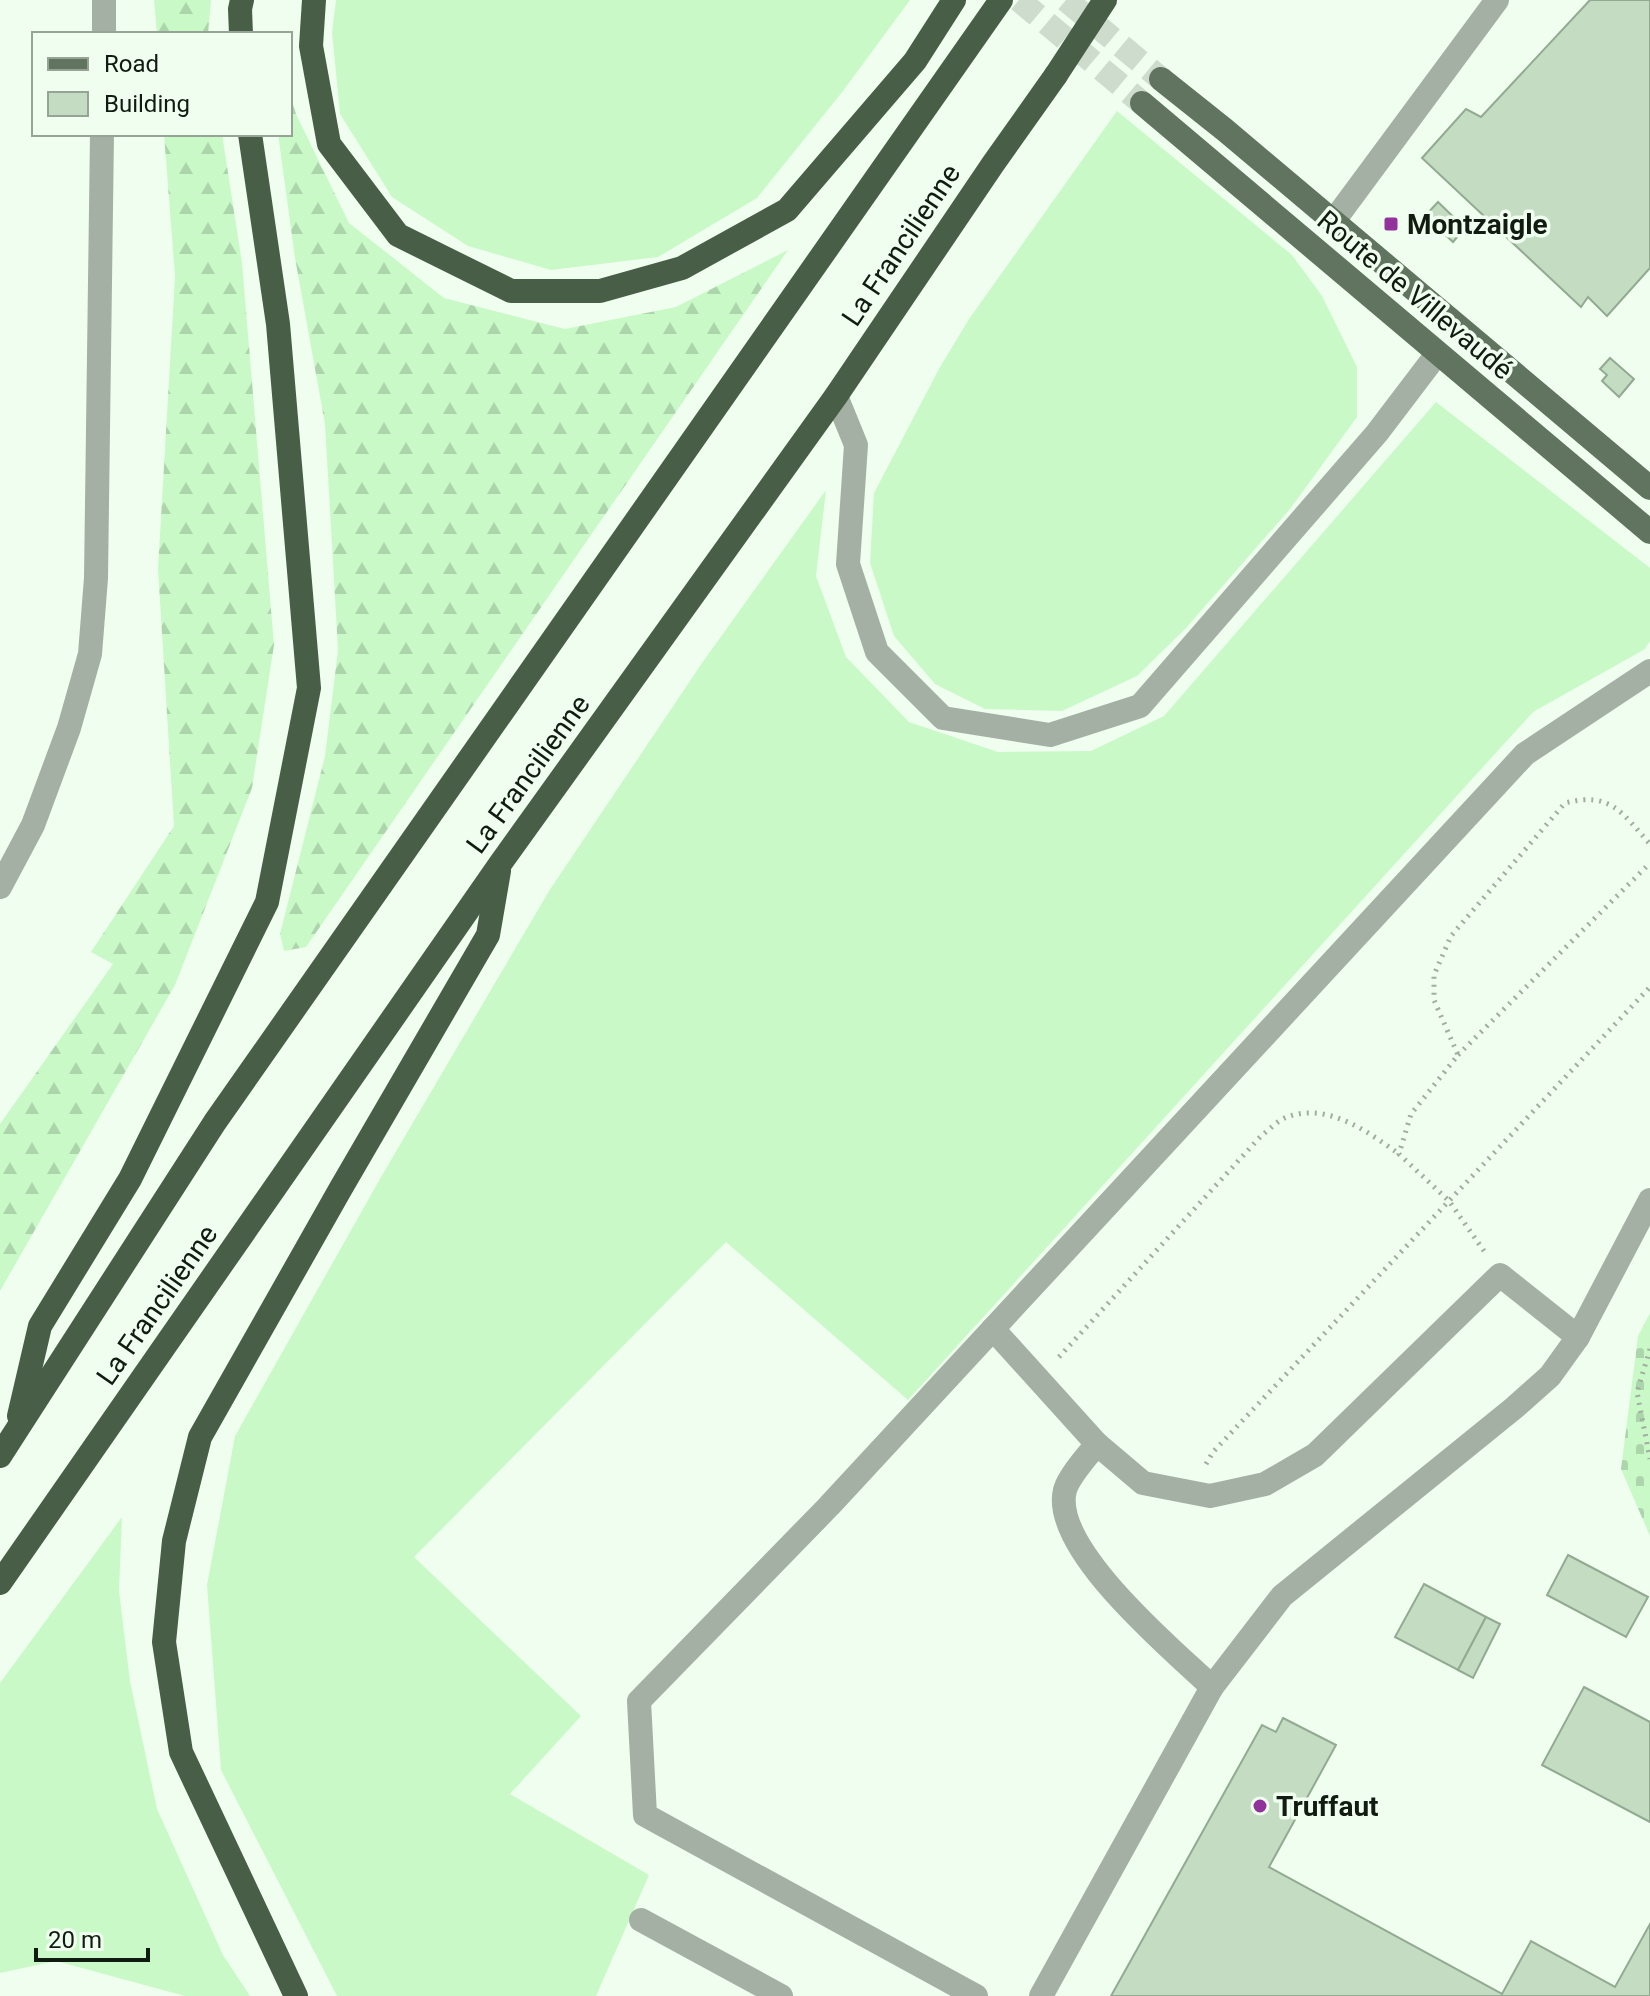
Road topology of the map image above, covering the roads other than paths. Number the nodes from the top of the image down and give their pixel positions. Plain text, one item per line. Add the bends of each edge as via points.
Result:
1 (104, 0) edge
2 (242, 0) edge
3 (314, 0) edge
4 (1001, 0) edge
5 (1105, 0) edge
6 (1497, 0) edge
7 (950, 6) edge
8 (104, 32) edge
9 (241, 32) edge
10 (1161, 79) tunnel mouth
11 (1142, 103) tunnel mouth
12 (102, 136) edge
13 (250, 136) edge
14 (1333, 222) junction
15 (1437, 354) junction
16 (836, 396) junction
17 (1650, 488) edge
18 (1650, 532) edge
19 (1650, 671) edge
20 (500, 864) junction
21 (0, 887) edge
22 (1650, 1200) edge
23 (993, 1329) junction
24 (1578, 1337) junction
25 (16, 1432) junction
26 (1097, 1444) junction
27 (0, 1456) edge
28 (0, 1583) edge
29 (1212, 1687) junction
30 (641, 1920) dead end
31 (296, 1996) edge
32 (781, 1996) edge
33 (976, 1996) edge
34 (1041, 1996) edge

1 - 8 street
2 - 9 highway
3 - 7 highway via 311,46 329,144 398,235 511,291 600,291 682,268 787,210 915,61
4 - 25 highway, La Francilienne via 215,1122
5 - 16 highway, La Francilienne, bridge
6 - 14 street
10 - 14 main road, Route de Villevaudé
11 - 15 main road, Route de Villevaudé
12 - 21 street via 96,578 90,654 33,825
13 - 25 highway via 278,324 309,688 267,902 130,1179 40,1326
14 - 17 main road, Route de Villevaudé
15 - 16 street via 1377,433 1140,706 1050,735 943,718 877,652 848,564 856,445
15 - 18 main road, Route de Villevaudé
16 - 20 highway, La Francilienne
19 - 23 street via 1525,754
20 - 28 highway, La Francilienne
20 - 31 highway via 488,935 200,1437 174,1541 164,1642 181,1752
22 - 24 street
23 - 26 street
23 - 33 street via 639,1701 645,1815
24 - 26 street via 1500,1275 1315,1455 1265,1484 1210,1496 1143,1483
24 - 29 street via 1550,1376 1514,1408 1282,1596
25 - 27 highway, La Francilienne
26 - 29 street via 1065,1490 1067,1518 1080,1550 1115,1594
29 - 34 street
30 - 32 street

